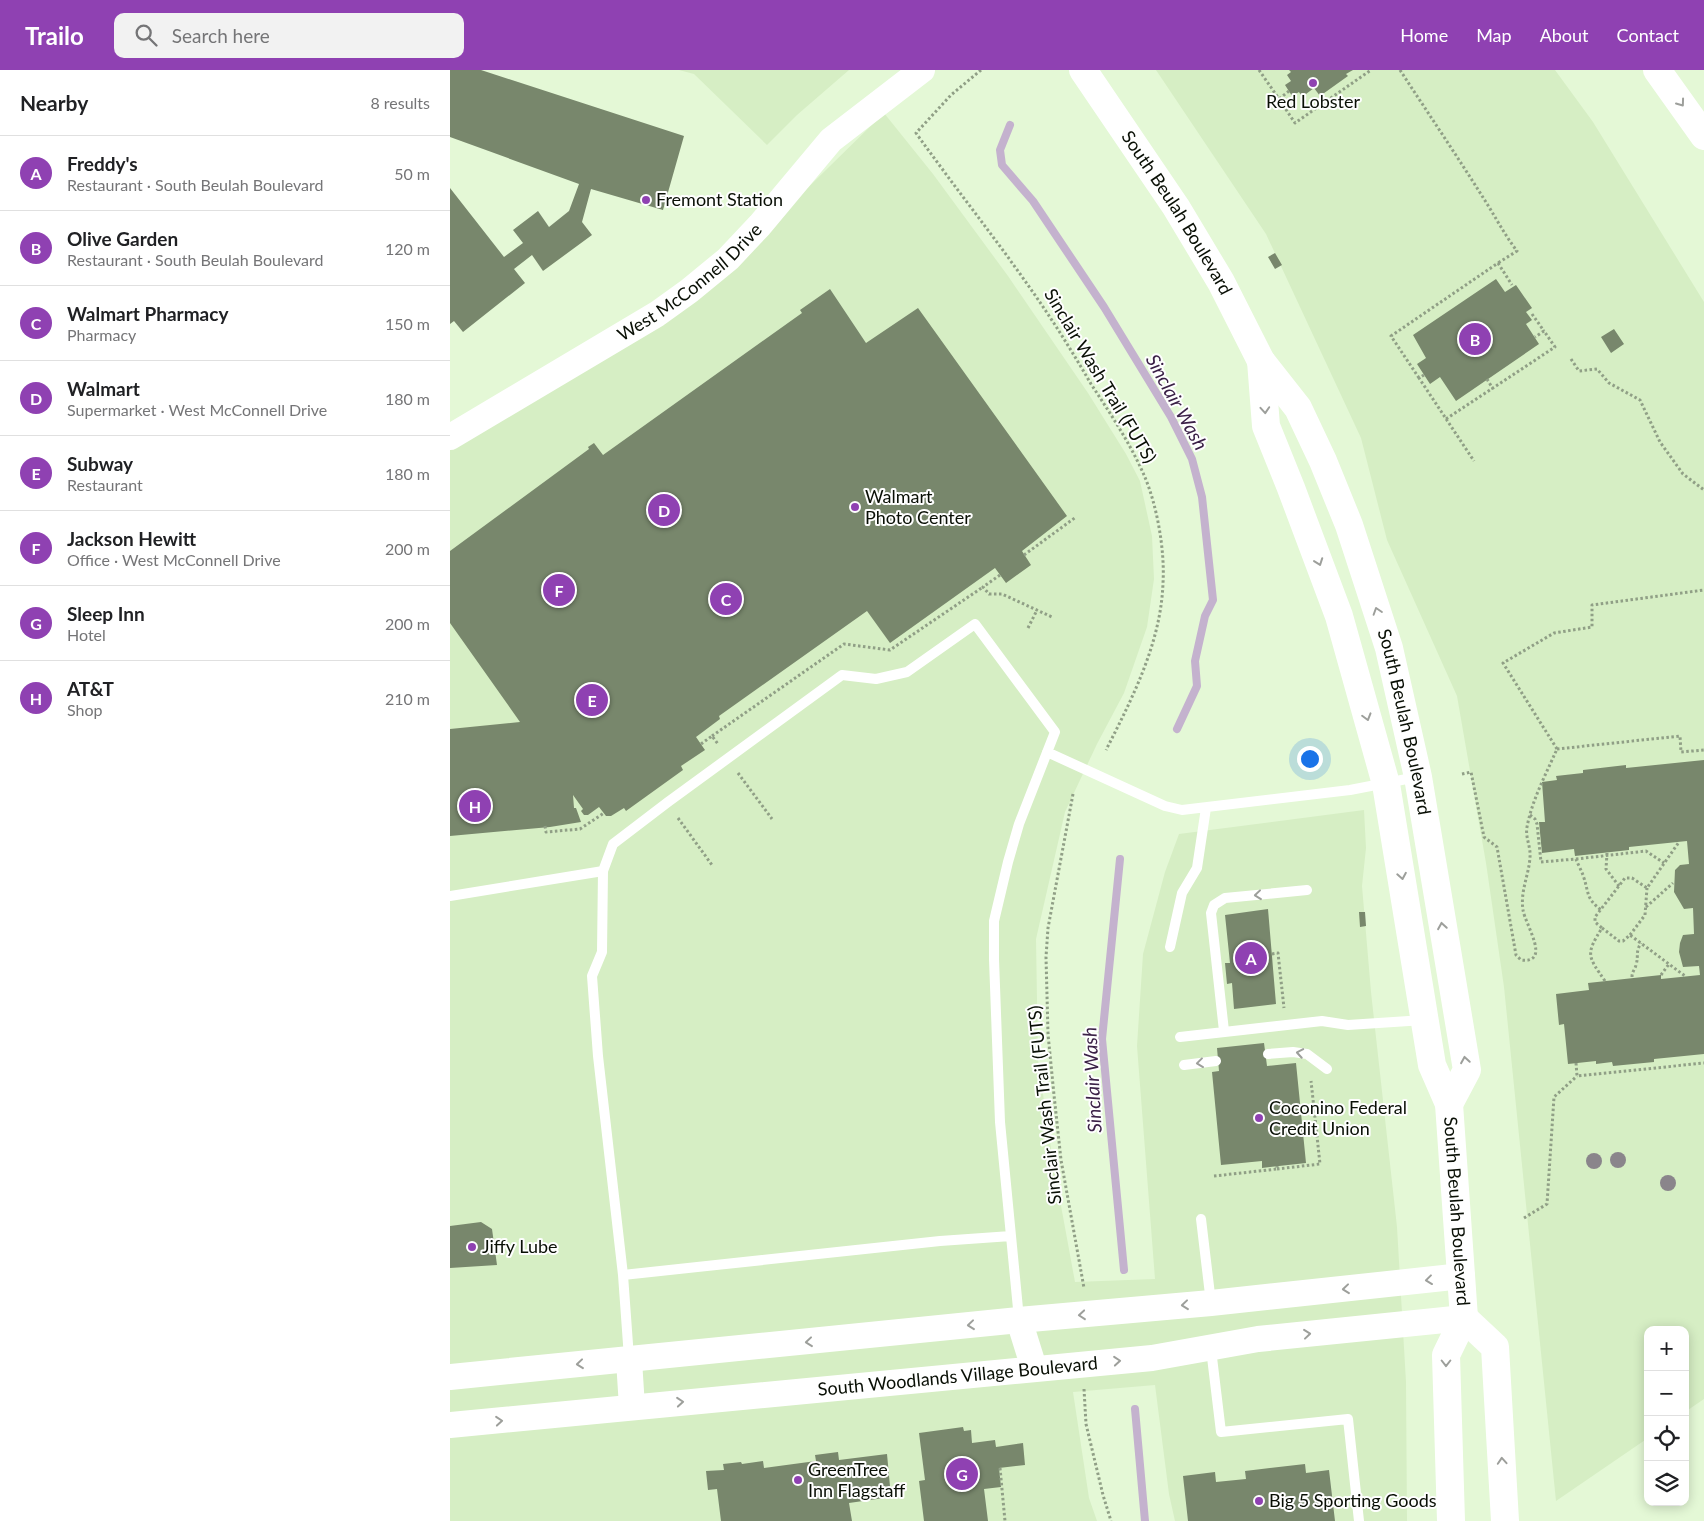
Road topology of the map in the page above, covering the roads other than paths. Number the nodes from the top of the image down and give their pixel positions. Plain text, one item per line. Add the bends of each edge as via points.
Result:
1 (922, 70) edge
2 (1083, 70) edge
3 (1657, 70) edge
4 (1704, 136) edge
5 (1261, 361) junction
6 (450, 437) edge
7 (1047, 752) junction
8 (1418, 777) junction
9 (1386, 784) junction
10 (1206, 808) junction
11 (603, 871) junction
12 (1307, 890) dead end
13 (450, 896) edge
14 (1170, 947) dead end
15 (1425, 1020) junction
16 (1224, 1031) junction
17 (1180, 1037) dead end
18 (1268, 1054) dead end
19 (1216, 1061) dead end
20 (1184, 1065) dead end
21 (1327, 1069) dead end
22 (1449, 1104) junction
23 (1201, 1219) dead end
24 (1010, 1236) junction
25 (623, 1275) junction
26 (1462, 1276) junction
27 (1211, 1303) junction
28 (1464, 1318) junction
29 (1019, 1320) junction
30 (1211, 1348) junction
31 (629, 1360) junction
32 (1034, 1368) junction
33 (450, 1377) edge
34 (632, 1407) junction
35 (450, 1425) edge
36 (1359, 1521) edge
37 (1451, 1521) edge
38 (1505, 1521) edge

1 - 6 street, West McConnell Drive via 831,140 760,225 728,259 689,291 657,314
2 - 5 main road, South Beulah Boulevard via 1176,207 1221,282
3 -> 4 main road
8 -> 5 main road, South Beulah Boulevard via 1390,648 1349,525 1298,408
5 -> 9 main road, South Beulah Boulevard via 1266,426 1339,616
7 - 10 lane via 1165,806 1182,810
7 - 11 lane via 1055,732 975,624 907,672 876,678 842,675 613,844
7 - 24 lane via 1019,824 994,920 1000,1113
8 - 9 lane
22 -> 8 main road, South Beulah Boulevard via 1467,1070
9 - 10 lane
9 -> 15 main road, South Beulah Boulevard
10 - 14 lane via 1197,868 1182,893
11 - 13 lane
11 - 25 lane via 602,952 592,976
12 -> 16 lane via 1225,898 1214,906 1211,913
15 - 16 lane via 1348,1025 1322,1021
15 - 22 main road, South Beulah Boulevard via 1432,1065
16 - 17 lane
21 -> 18 lane via 1307,1054
19 -> 20 lane
22 - 26 main road, South Beulah Boulevard
23 - 27 lane
24 - 25 lane
24 - 29 lane
25 - 31 lane
26 -> 27 street
26 - 28 main road, South Beulah Boulevard
27 -> 29 street
30 -> 28 street, South Woodlands Village Boulevard via 1258,1339
28 -> 37 main road, South Beulah Boulevard via 1446,1355
38 -> 28 main road, South Beulah Boulevard via 1495,1347
29 -> 31 street
29 - 32 street
32 -> 30 street, South Woodlands Village Boulevard via 1152,1358
30 - 36 lane via 1222,1432 1348,1419
31 -> 33 street
31 - 34 street
34 -> 32 street, South Woodlands Village Boulevard
35 -> 34 street, South Woodlands Village Boulevard

